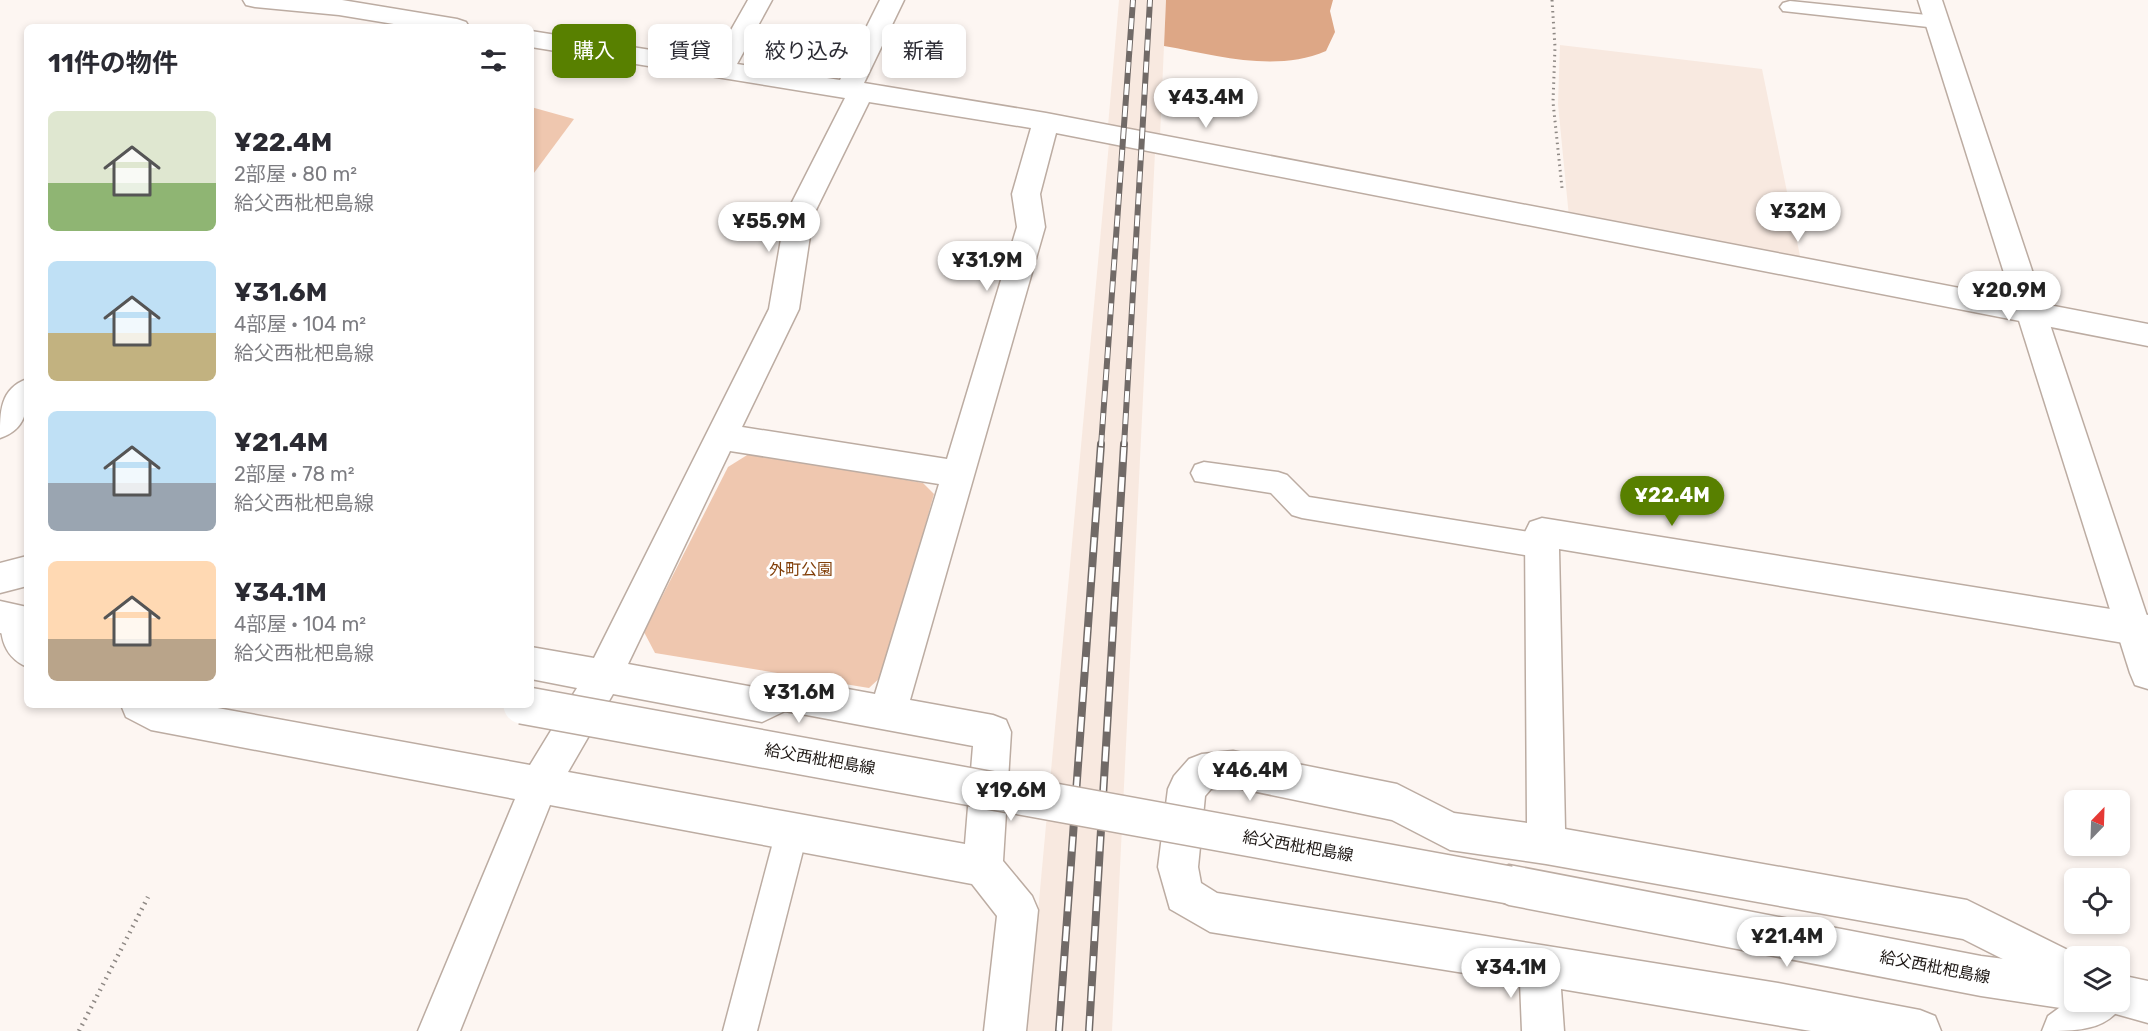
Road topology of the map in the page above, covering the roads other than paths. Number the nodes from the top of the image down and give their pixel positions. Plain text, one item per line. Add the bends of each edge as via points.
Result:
1 (255, 0) edge
2 (760, 0) edge
3 (892, 0) edge
4 (342, 4) edge
5 (1790, 7) dead end
6 (1934, 11) edge
7 (325, 24) edge
8 (443, 24) edge
9 (534, 40) edge
10 (732, 51) edge
11 (648, 59) edge
12 (732, 73) edge
13 (855, 90) junction
14 (1046, 122) junction
15 (2031, 313) junction
16 (2148, 335) edge
17 (24, 395) edge
18 (0, 424) edge
19 (721, 437) junction
20 (1204, 473) dead end
21 (958, 474) junction
22 (1542, 546) junction
23 (24, 573) edge
24 (0, 578) edge
25 (9, 619) edge
26 (2141, 630) edge
27 (24, 646) edge
28 (534, 664) edge
29 (2148, 673) edge
30 (604, 676) junction
31 (534, 707) edge
32 (144, 708) edge
33 (888, 712) junction
34 (540, 784) junction
35 (792, 831) junction
36 (1546, 845) junction
37 (982, 867) junction
38 (1539, 965) junction
39 (2064, 970) edge
40 (2064, 988) edge
41 (2130, 998) edge
42 (2148, 1002) edge
43 (2089, 1012) edge
44 (1817, 1021) edge
45 (439, 1031) edge
46 (740, 1031) edge
47 (1005, 1031) edge
48 (1542, 1031) edge
49 (1920, 1031) edge
50 (2063, 1031) edge

1 - 4 street
2 - 10 street
3 - 13 street
4 - 7 street
4 - 8 street
5 - 6 lane
6 - 15 street
9 - 11 street
12 - 13 street
13 - 14 street
13 - 19 street via 799,216 784,309
14 - 15 street
14 - 21 street via 1026,195 1031,227
15 - 16 street
15 - 26 street
17 - 18 street
19 - 21 street
19 - 30 street
20 - 22 lane via 1278,483 1302,507
21 - 33 street
22 - 26 street via 1542,532
22 - 36 street
23 - 24 street
25 - 27 street
26 - 29 street
28 - 30 street
30 - 33 street via 762,705 782,693
30 - 34 street
31 - 40 street, 給父西枇杷島線, bridge
32 - 34 street via 151,713
33 - 37 street via 993,732
34 - 35 street
34 - 45 street
35 - 37 street
35 - 46 lane
36 - 38 street via 1450,831 1397,803 1233,769 1202,772 1187,789 1179,867 1184,895 1210,912
36 - 39 street via 1967,920
37 - 47 street via 1018,910
38 - 44 street
38 - 48 street
41 - 42 street
43 - 50 street
44 - 49 street

